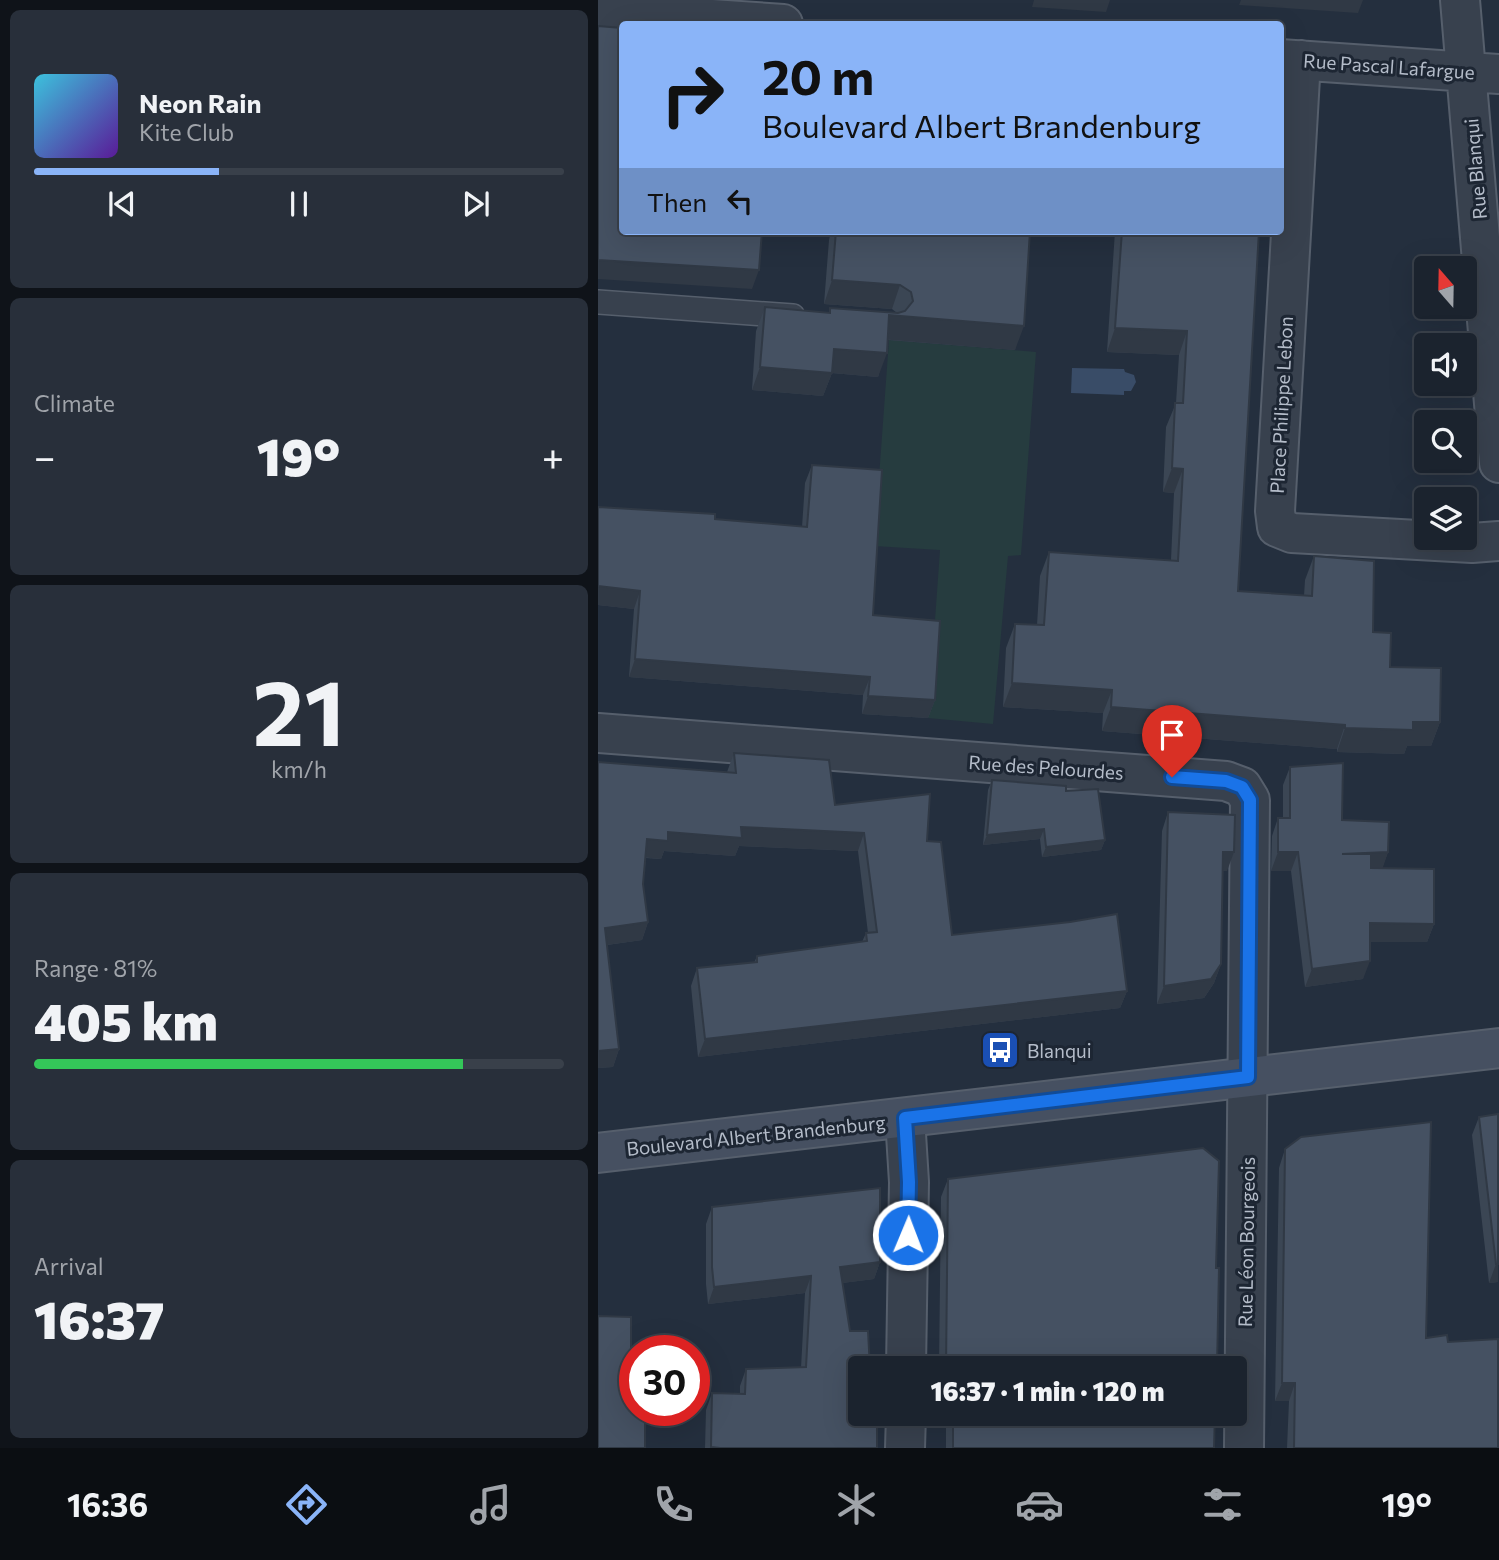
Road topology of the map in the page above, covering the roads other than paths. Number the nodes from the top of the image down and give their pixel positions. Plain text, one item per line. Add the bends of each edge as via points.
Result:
1 (1460, 0) edge
2 (598, 11) edge
3 (740, 21) edge
4 (1291, 60) edge
5 (1482, 73) edge
6 (598, 302) edge
7 (821, 318) edge
8 (1499, 463) edge
9 (1499, 541) edge
10 (598, 733) edge
11 (1499, 1048) edge
12 (1248, 1077) junction
13 (905, 1118) junction
14 (598, 1153) edge
15 (906, 1356) edge
16 (906, 1426) edge
17 (905, 1448) edge
18 (1244, 1448) edge

1 - 5 street, Rue Blanqui
2 - 3 street
4 - 5 street, Rue Pascal Lafargue
4 - 9 street, Place Philippe Lebon via 1277,527 1292,533
5 - 8 street, Rue Blanqui
6 - 7 lane
10 - 12 street, Rue des Pelourdes via 1226,781 1242,787 1250,800
11 - 12 street, Boulevard Albert Brandenburg
12 - 13 street, Boulevard Albert Brandenburg
12 - 18 street, Rue Léon Bourgeois
13 - 14 street, Boulevard Albert Brandenburg
13 - 15 street via 909,1182
16 - 17 street

